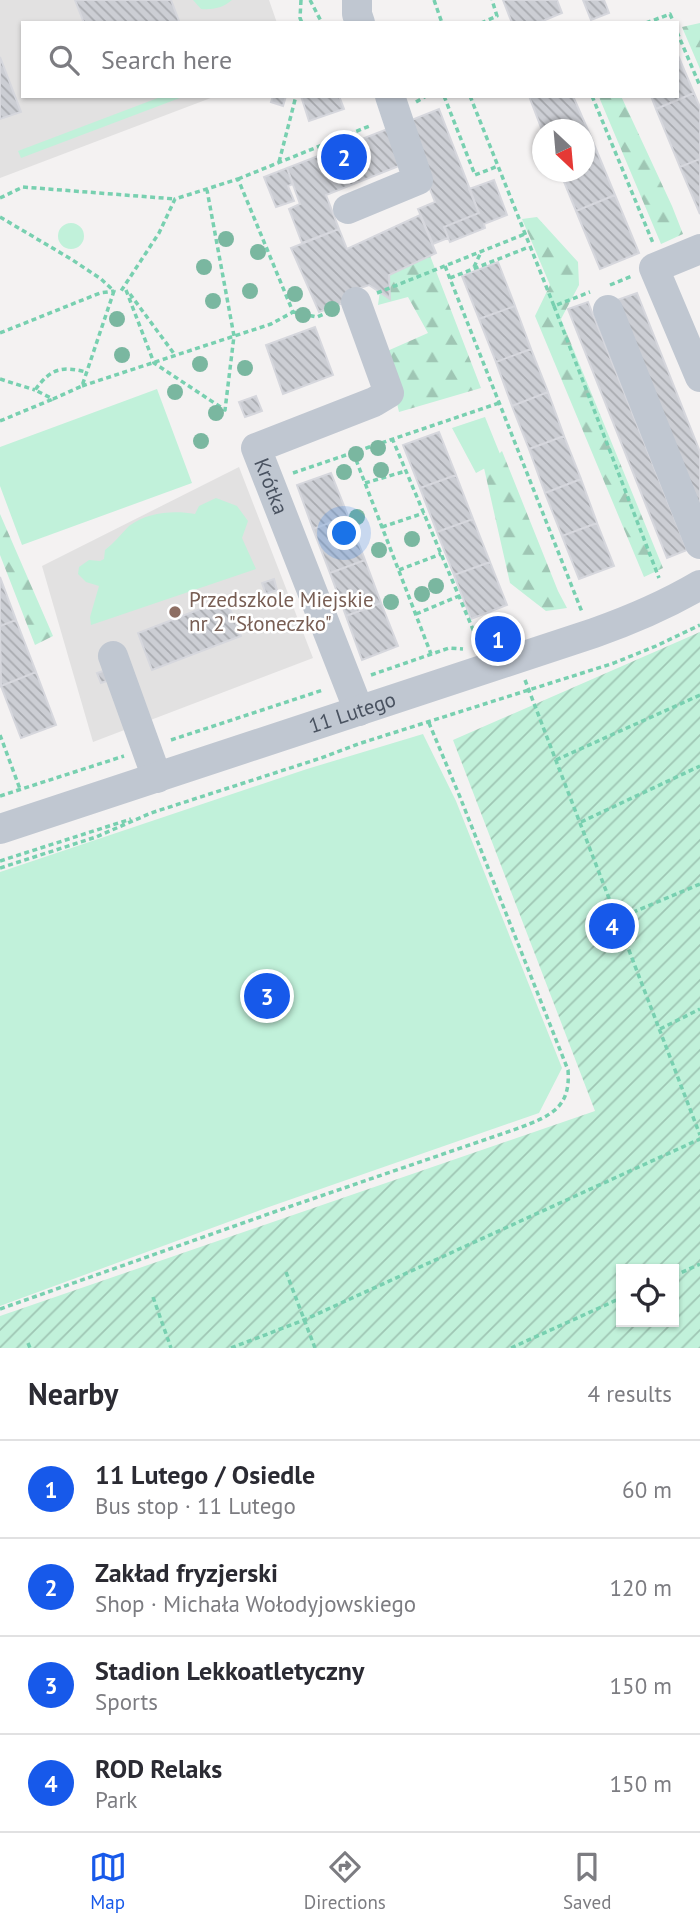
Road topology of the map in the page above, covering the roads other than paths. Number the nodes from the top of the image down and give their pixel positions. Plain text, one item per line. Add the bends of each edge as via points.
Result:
1 (357, 0) edge
2 (359, 21) edge
3 (393, 106) edge
4 (348, 209) dead end
5 (700, 249) edge
6 (601, 296) road end
7 (356, 302) road end
8 (700, 377) edge
9 (700, 544) edge
10 (700, 585) edge
11 (113, 656) dead end
12 (359, 711) junction
13 (157, 778) junction
14 (0, 829) edge

1 - 2 street
3 - 4 street via 418,180
5 - 8 street via 658,267
6 - 9 street
7 - 12 street, Krótka via 389,393 256,448
10 - 12 street, 11 Lutego via 643,615
11 - 13 street
12 - 13 street, 11 Lutego
13 - 14 street, 11 Lutego

